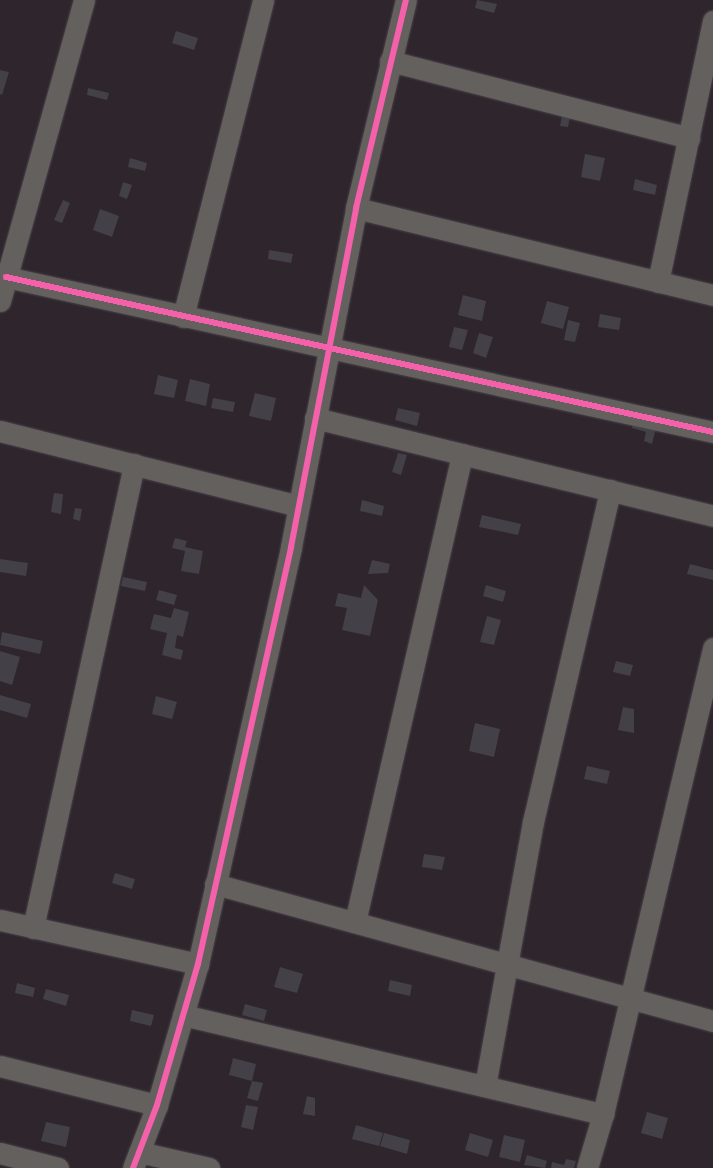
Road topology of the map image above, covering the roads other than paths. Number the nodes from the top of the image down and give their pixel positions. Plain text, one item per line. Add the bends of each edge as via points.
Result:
1 (84, 0) edge
2 (263, 0) edge
3 (406, 0) edge
4 (713, 21) edge
5 (390, 60) junction
6 (689, 138) junction
7 (356, 208) junction
8 (6, 277) junction
9 (658, 282) junction
10 (713, 295) edge
11 (0, 301) edge
12 (182, 317) junction
13 (328, 350) junction
14 (315, 418) junction
15 (0, 430) edge
16 (713, 432) edge
17 (462, 454) junction
18 (134, 464) junction
19 (610, 490) junction
20 (298, 506) junction
21 (713, 516) edge
22 (713, 648) edge
23 (215, 884) junction
24 (0, 920) edge
25 (356, 922) junction
26 (33, 928) junction
27 (198, 964) junction
28 (507, 964) junction
29 (631, 998) junction
30 (183, 1015) junction
31 (713, 1021) edge
32 (0, 1066) edge
33 (485, 1086) junction
34 (157, 1105) junction
35 (603, 1114) junction
36 (0, 1153) edge
37 (136, 1160) edge
38 (58, 1168) edge
39 (209, 1168) edge
40 (587, 1168) edge

1 - 8 street
2 - 12 street
3 - 5 street
4 - 6 street
5 - 6 street
5 - 7 street
6 - 9 street
7 - 9 street
7 - 13 street
8 - 11 street
8 - 12 street
9 - 10 street
12 - 13 street
13 - 14 street
13 - 16 street
14 - 17 street
14 - 20 street
15 - 18 street
17 - 19 street
17 - 25 street
18 - 20 street
18 - 26 street
19 - 21 street
19 - 28 street via 533,822
20 - 23 street
22 - 29 street
23 - 25 street
23 - 27 street
24 - 26 street
25 - 28 street
26 - 27 street
27 - 30 street
28 - 29 street
28 - 33 street
29 - 31 street
29 - 35 street
30 - 33 street
30 - 34 street
32 - 34 street
33 - 35 street
34 - 37 street
35 - 40 street
36 - 38 street
37 - 39 street

